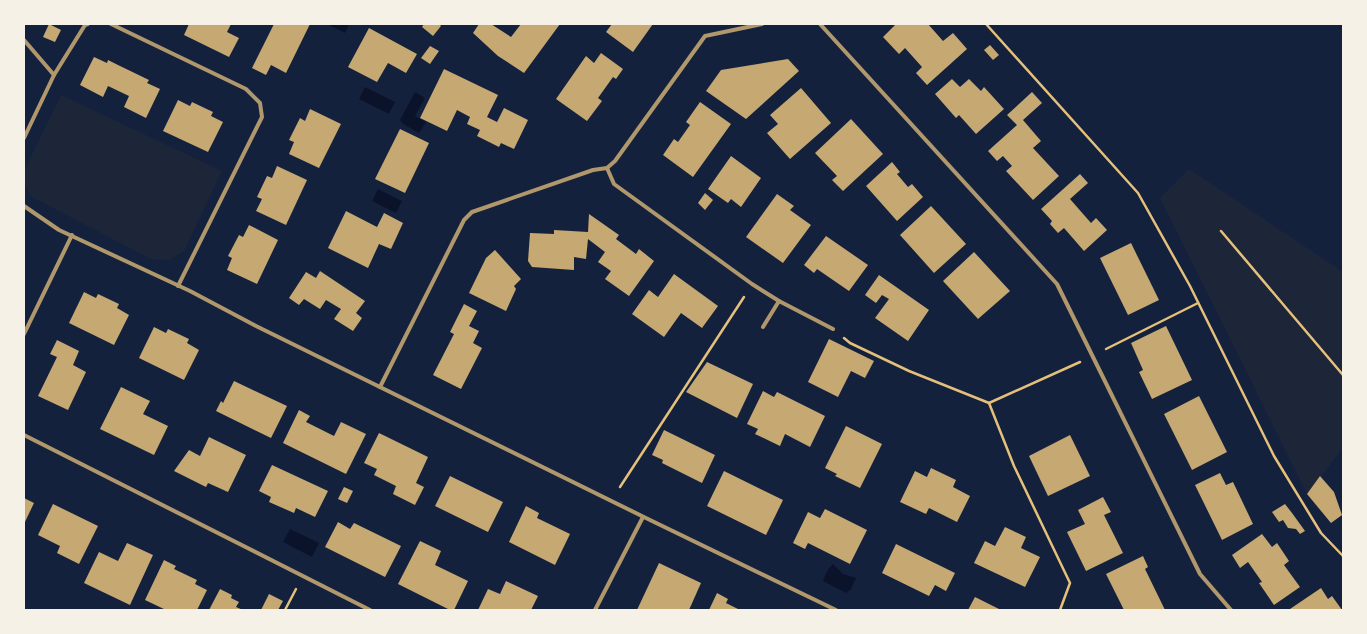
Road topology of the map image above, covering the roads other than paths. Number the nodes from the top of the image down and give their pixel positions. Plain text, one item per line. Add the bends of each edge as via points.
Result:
1 (88, 24) edge
2 (112, 24) edge
3 (762, 24) edge
4 (820, 24) edge
5 (24, 40) edge
6 (54, 75) junction
7 (24, 138) edge
8 (607, 168) junction
9 (24, 206) edge
10 (72, 236) junction
11 (178, 286) junction
12 (779, 301) junction
13 (763, 327) dead end
14 (832, 329) road end
15 (24, 334) edge
16 (380, 387) junction
17 (24, 435) edge
18 (643, 517) junction
19 (370, 610) edge
20 (596, 610) edge
21 (836, 610) edge
22 (1231, 610) edge

1 - 6 street
2 - 11 street via 246,89 260,103 262,117
3 - 8 street via 705,36
4 - 22 street via 1057,284 1200,574
5 - 6 street
6 - 7 street
8 - 12 street via 614,184
8 - 16 street via 593,170 472,212 464,220
9 - 10 street
10 - 11 street
10 - 15 street
11 - 16 street
12 - 13 street
12 - 14 street
16 - 18 street
17 - 19 street
18 - 20 street
18 - 21 street

